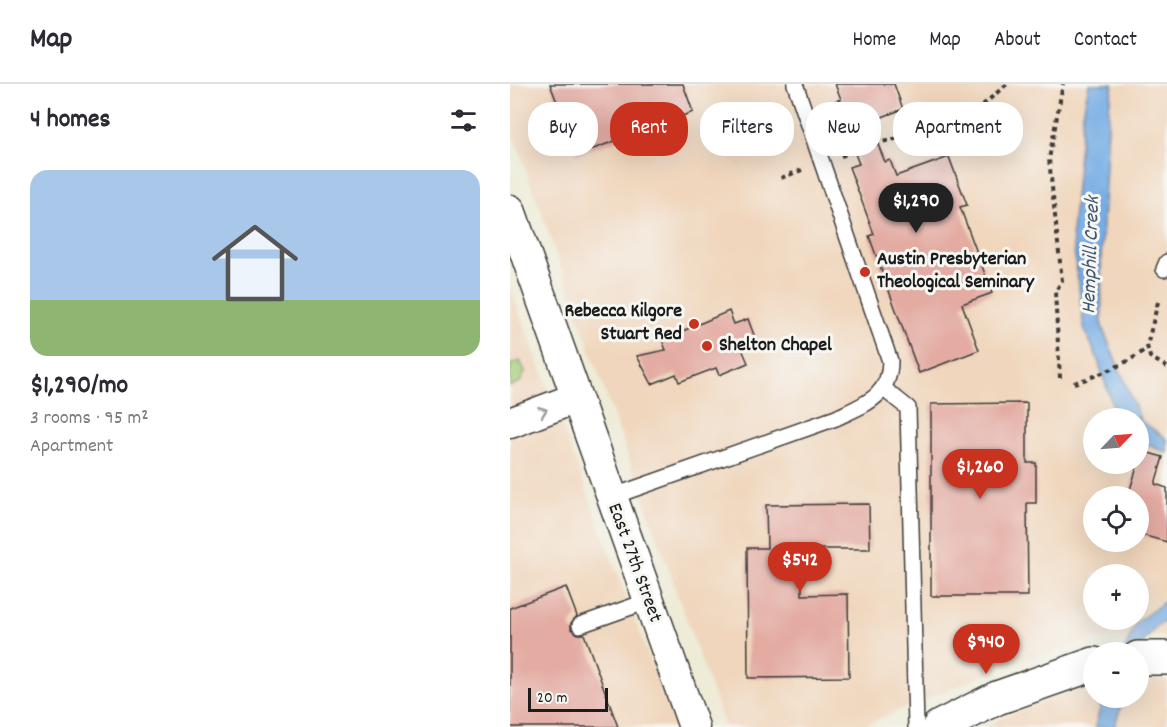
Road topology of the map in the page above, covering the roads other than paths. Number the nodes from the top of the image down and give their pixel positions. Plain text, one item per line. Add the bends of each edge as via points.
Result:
1 (795, 84) edge
2 (510, 210) edge
3 (884, 389) junction
4 (576, 398) junction
5 (510, 423) edge
6 (611, 497) junction
7 (648, 601) junction
8 (580, 625) dead end
9 (1149, 658) edge
10 (1167, 658) edge
11 (1083, 668) edge
12 (694, 727) edge
13 (916, 727) edge
14 (939, 727) edge

1 - 3 lane via 890,361
2 - 4 street, East 27th Street
3 - 6 lane via 865,404 836,418
3 - 13 lane via 908,408
5 -> 4 street
4 - 6 street, East 27th Street
6 - 7 street, East 27th Street
7 - 8 lane
7 - 12 street, East 27th Street
9 - 10 street
11 - 14 street via 997,698

